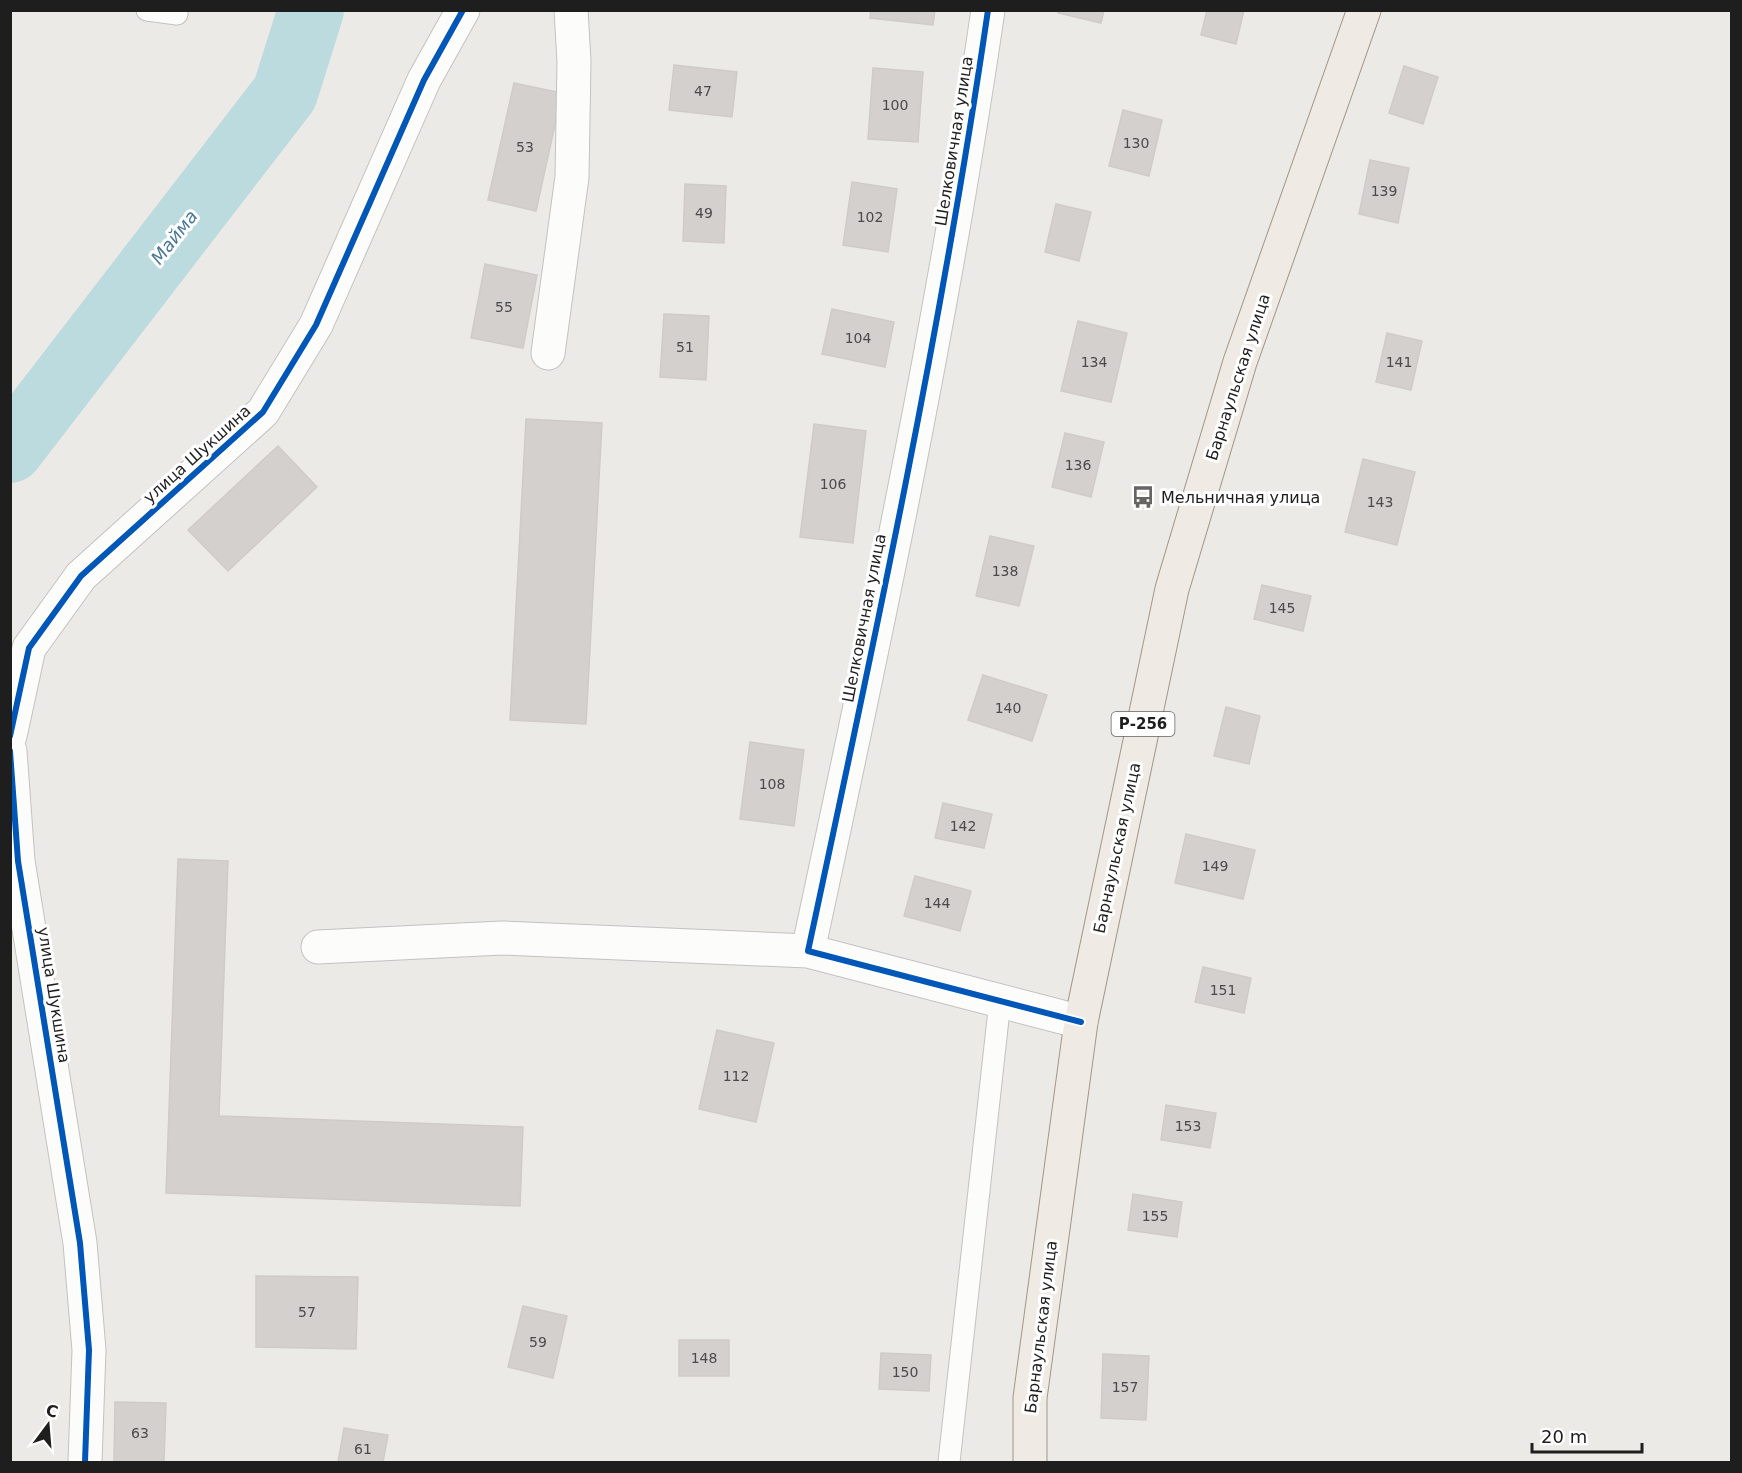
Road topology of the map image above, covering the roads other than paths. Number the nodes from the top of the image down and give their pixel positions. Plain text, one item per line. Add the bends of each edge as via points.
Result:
1 (147, 10) edge
2 (177, 10) edge
3 (463, 10) edge
4 (571, 10) edge
5 (988, 10) edge
6 (1364, 10) edge
7 (548, 353) dead end
8 (10, 736) edge
9 (10, 751) edge
10 (318, 947) dead end
11 (808, 951) junction
12 (1000, 1001) junction
13 (1081, 1022) junction
14 (85, 1462) edge
15 (949, 1462) edge
16 (1030, 1462) edge

1 - 2 lane via 177,14
3 - 8 street, улица Шукшина via 424,80 316,325 269,403 81,576 29,648
4 - 7 street via 572,177
5 - 11 street, Шелковичная улица via 964,176 867,674
6 - 13 main road, Барнаульская улица / Р-256 via 1240,362 1172,589
9 - 14 street, улица Шукшина via 18,861 80,1243 89,1350
10 - 11 street via 502,938
11 - 12 street
12 - 13 street
12 - 15 lane
13 - 16 main road, Барнаульская улица / Р-256 via 1030,1398

